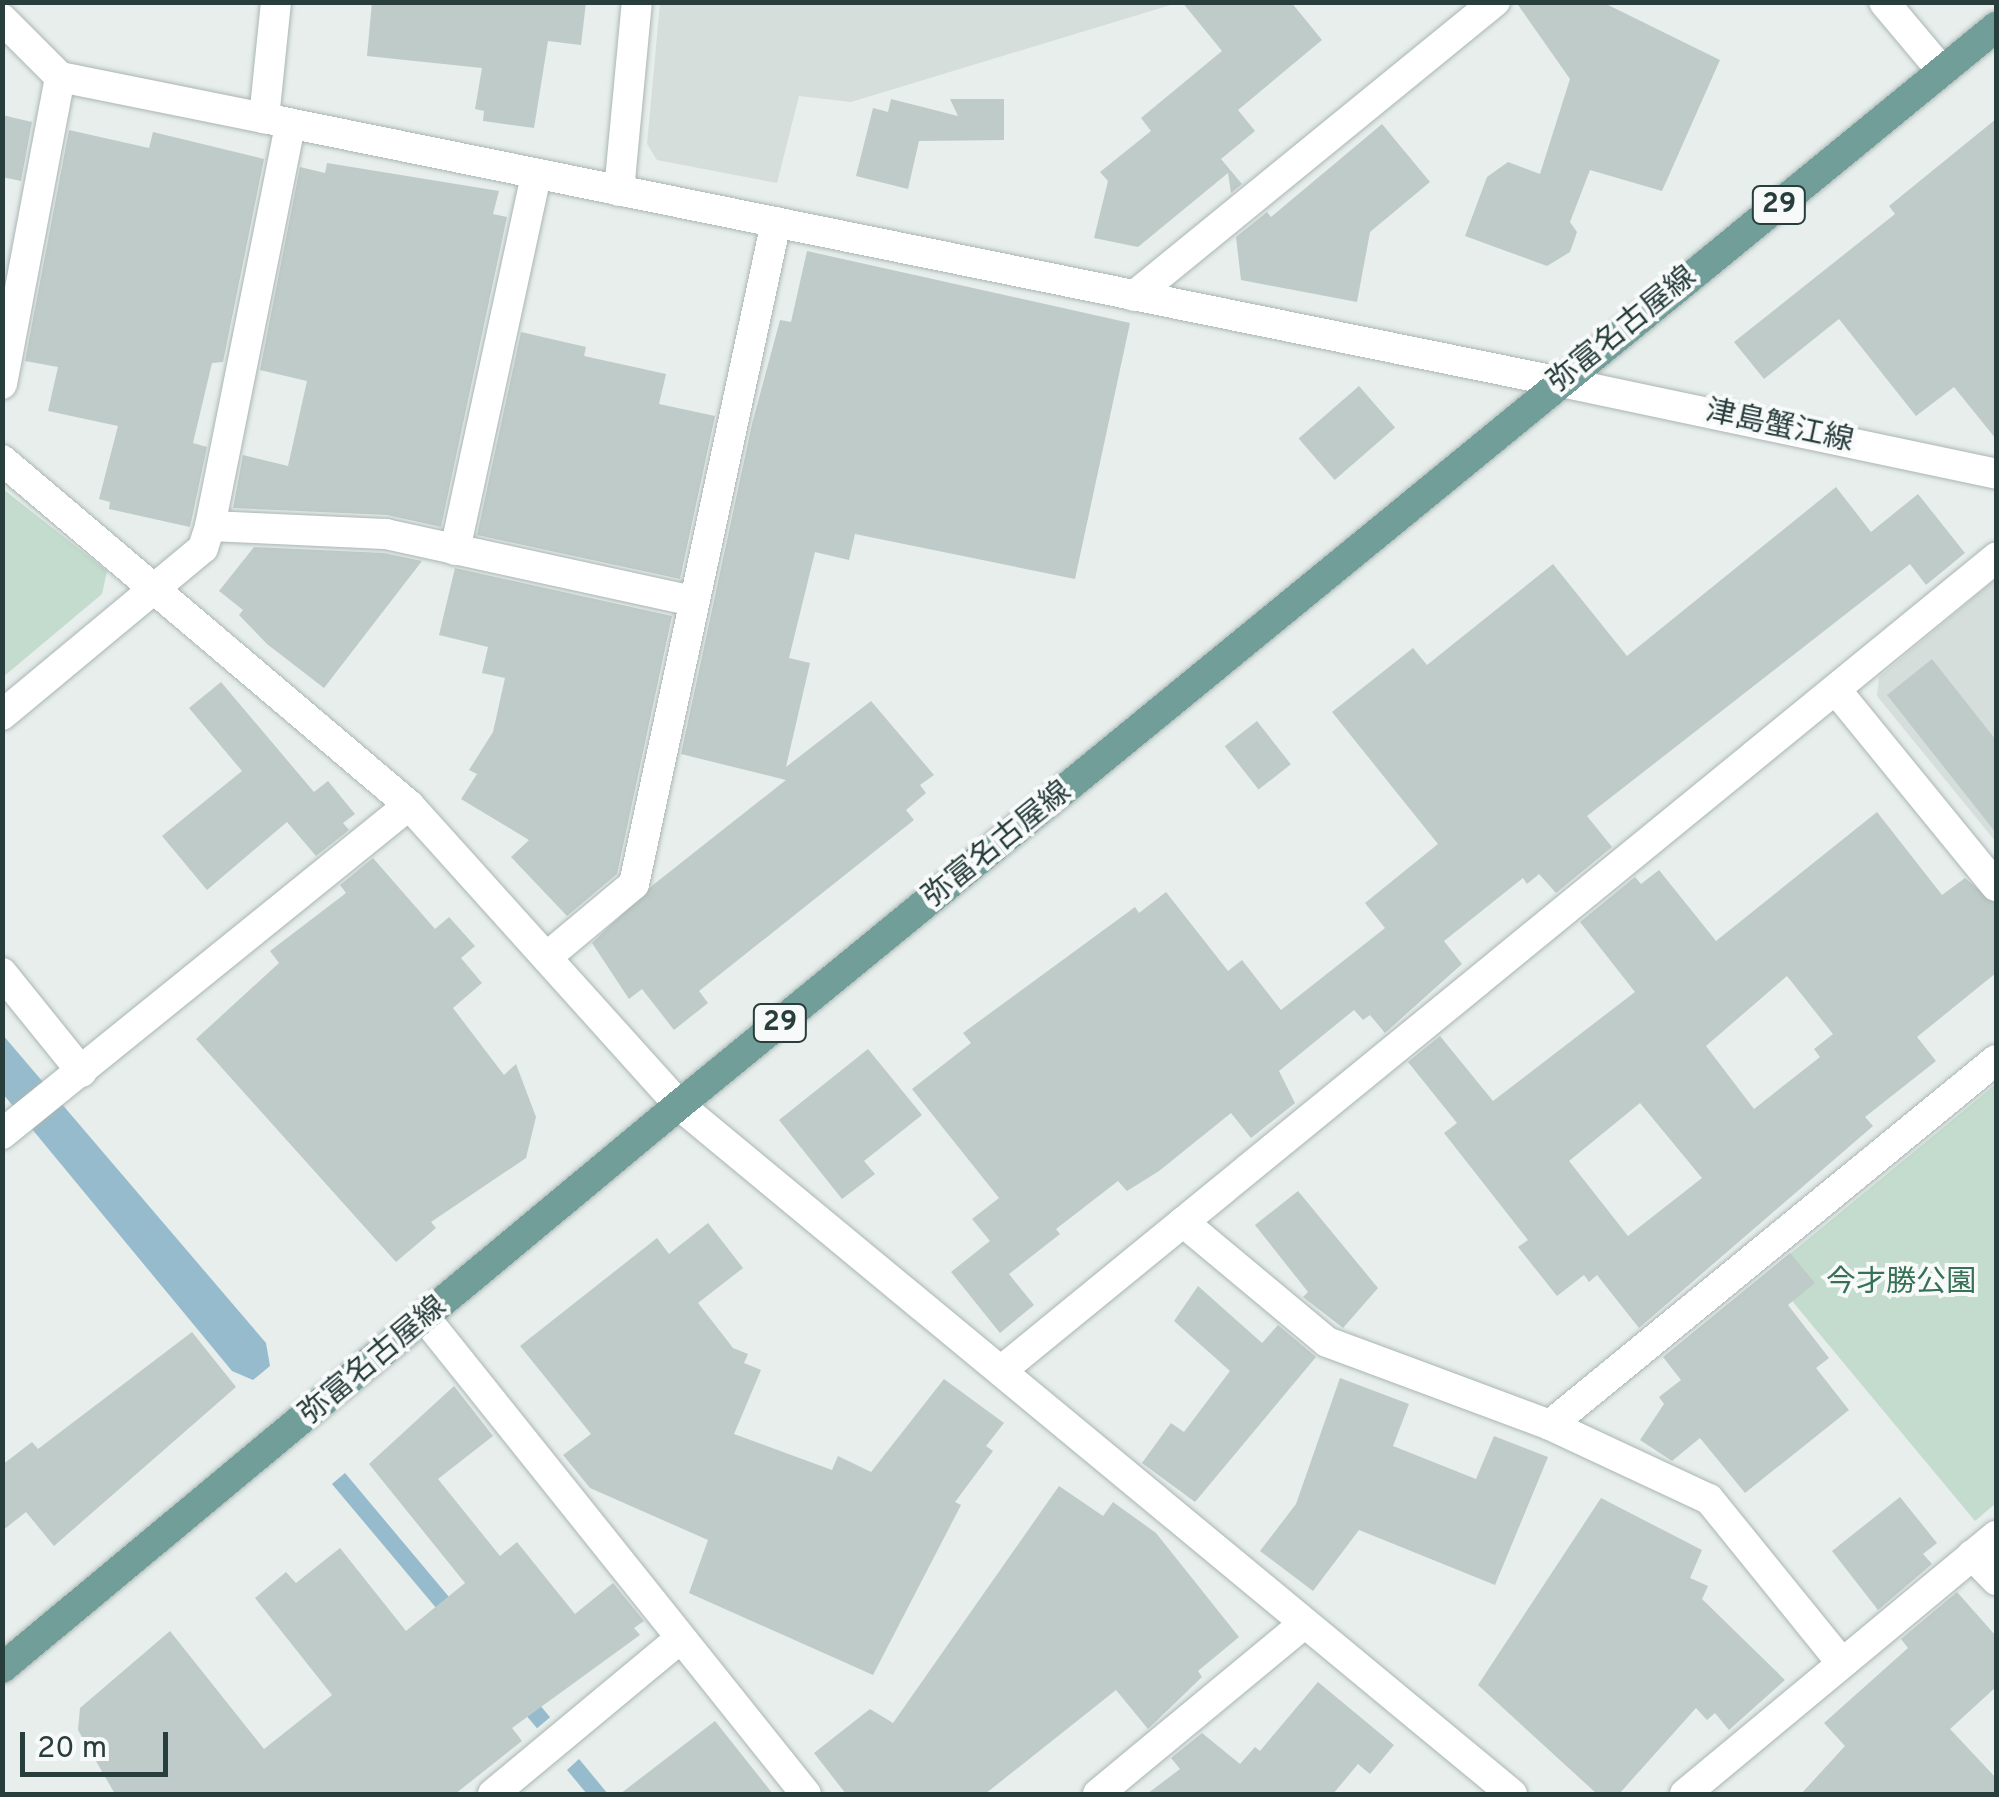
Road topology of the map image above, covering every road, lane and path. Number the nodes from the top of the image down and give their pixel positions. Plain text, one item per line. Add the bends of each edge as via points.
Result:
1 (276, 2) edge
2 (637, 2) edge
3 (1495, 2) edge
4 (1884, 2) edge
5 (2, 18) edge
6 (1996, 27) edge
7 (1942, 71) junction
8 (60, 78) junction
9 (277, 121) junction
10 (536, 174) junction
11 (619, 190) junction
12 (776, 222) junction
13 (1134, 296) junction
14 (1561, 382) junction
15 (2, 384) edge
16 (2, 460) edge
17 (1996, 474) edge
18 (210, 526) junction
19 (455, 550) junction
20 (1996, 558) edge
21 (154, 590) junction
22 (694, 601) junction
23 (1836, 690) junction
24 (2, 715) edge
25 (409, 804) junction
26 (1996, 886) edge
27 (548, 956) junction
28 (2, 973) edge
29 (1996, 1060) edge
30 (74, 1078) junction
31 (679, 1105) junction
32 (10, 1128) edge
33 (1183, 1222) junction
34 (426, 1319) junction
35 (1002, 1370) junction
36 (1550, 1425) junction
37 (1996, 1536) edge
38 (1972, 1555) junction
39 (1996, 1580) edge
40 (1305, 1623) junction
41 (682, 1638) junction
42 (1840, 1661) junction
43 (2, 1668) edge
44 (493, 1794) edge
45 (806, 1794) edge
46 (1098, 1794) edge
47 (1512, 1794) edge
48 (1685, 1794) edge

1 - 9 street
2 - 11 street
3 - 13 street
4 - 7 street
5 - 8 street
6 - 7 main road, 弥富名古屋線 / 29
7 - 14 main road, 弥富名古屋線 / 29
8 - 9 street, 津島蟹江線
8 - 15 street
9 - 10 street, 津島蟹江線
9 - 18 street
10 - 11 street, 津島蟹江線
10 - 19 street
11 - 12 street, 津島蟹江線
12 - 13 street, 津島蟹江線
12 - 22 street
13 - 14 street, 津島蟹江線
14 - 17 street, 津島蟹江線
14 - 31 main road, 弥富名古屋線 / 29
16 - 21 street
18 - 19 street via 386,534
18 - 21 street via 203,548
19 - 22 street
20 - 23 street
21 - 24 street
21 - 25 street
22 - 27 street via 634,884
23 - 26 street
23 - 33 street
25 - 27 street
25 - 30 street
27 - 31 street
28 - 30 street
29 - 36 street
30 - 32 street
31 - 34 main road, 弥富名古屋線 / 29
31 - 35 street
33 - 35 street
33 - 36 street via 1327,1342
34 - 41 street
34 - 43 main road, 弥富名古屋線 / 29
35 - 40 street
36 - 42 street via 1709,1499
37 - 38 street
38 - 39 street
38 - 42 street
40 - 46 street
40 - 47 street
41 - 44 street
41 - 45 street
42 - 48 street

